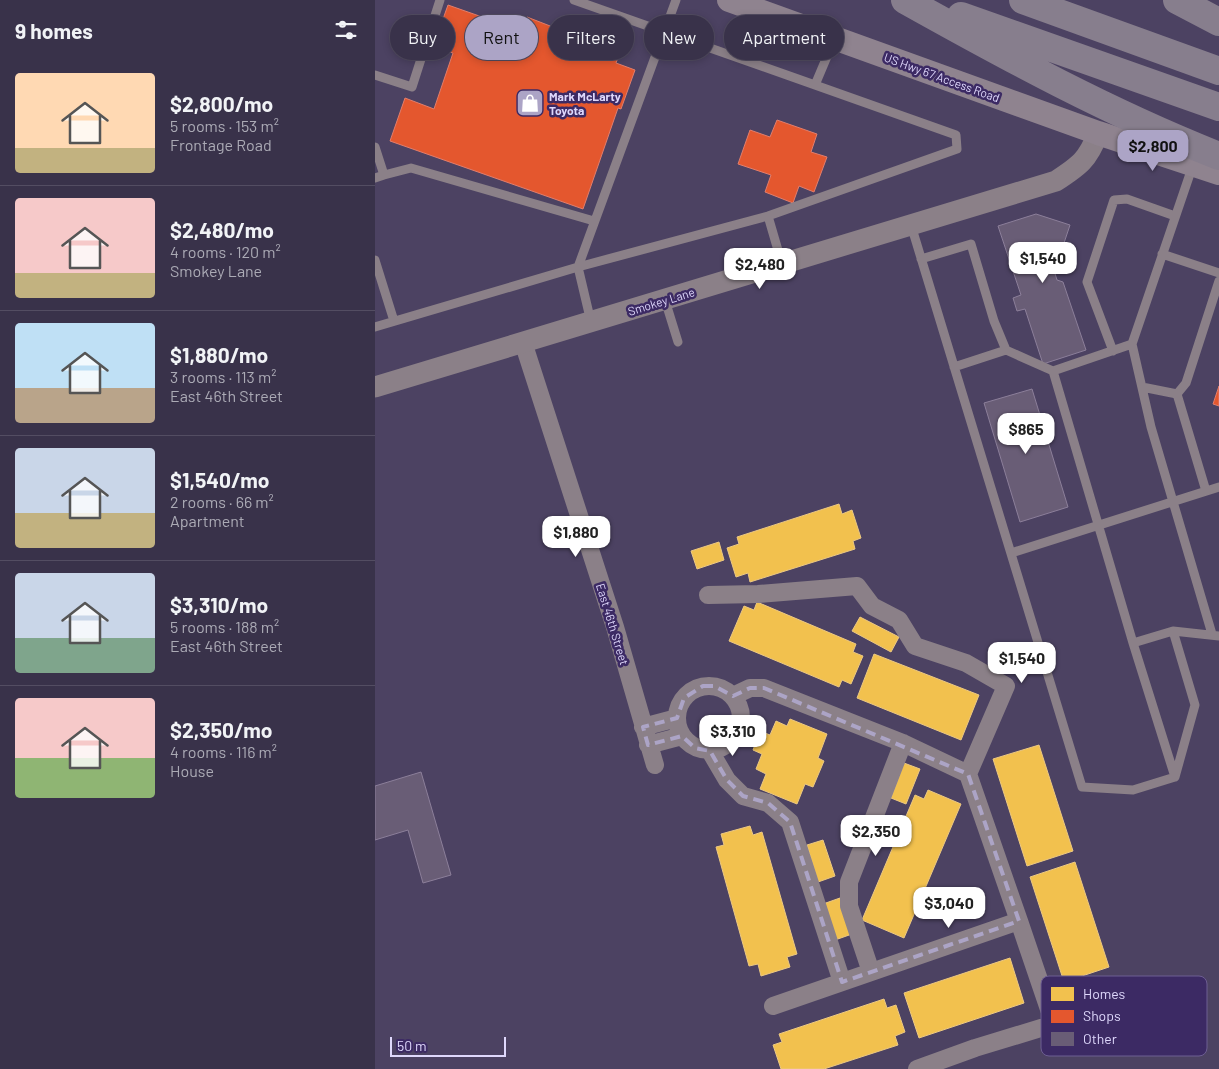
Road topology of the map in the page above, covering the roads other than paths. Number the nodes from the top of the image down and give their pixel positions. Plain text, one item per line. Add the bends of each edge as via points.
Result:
1 (439, 0) edge
2 (574, 0) edge
3 (676, 0) edge
4 (729, 0) edge
5 (905, 0) edge
6 (915, 0) edge
7 (1023, 0) edge
8 (1177, 0) edge
9 (1191, 0) edge
10 (1219, 10) edge
11 (671, 15) edge
12 (771, 15) edge
13 (1219, 22) edge
14 (644, 25) edge
15 (844, 41) edge
16 (714, 49) edge
17 (654, 60) edge
18 (826, 60) edge
19 (1219, 71) edge
20 (375, 74) edge
21 (815, 85) junction
22 (1219, 108) edge
23 (1098, 134) junction
24 (375, 147) edge
25 (1219, 156) edge
26 (1193, 164) junction
27 (1219, 173) edge
28 (379, 177) edge
29 (768, 216) junction
30 (1175, 216) junction
31 (594, 220) junction
32 (911, 224) junction
33 (1162, 254) junction
34 (921, 259) junction
35 (375, 260) edge
36 (782, 264) junction
37 (577, 266) junction
38 (1219, 273) edge
39 (1219, 280) edge
40 (665, 300) junction
41 (393, 321) junction
42 (591, 322) junction
43 (375, 327) edge
44 (523, 342) junction
45 (678, 342) dead end
46 (1132, 344) junction
47 (1006, 350) junction
48 (1113, 351) junction
49 (954, 367) junction
50 (1053, 371) junction
51 (375, 387) edge
52 (1142, 387) junction
53 (1177, 394) junction
54 (1219, 488) edge
55 (1206, 491) junction
56 (1173, 501) junction
57 (1098, 526) junction
58 (1011, 553) junction
59 (708, 595) dead end
60 (1173, 631) junction
61 (1215, 635) edge
62 (1133, 643) junction
63 (733, 696) junction
64 (677, 718) junction
65 (643, 727) junction
66 (682, 736) junction
67 (903, 743) junction
68 (648, 745) junction
69 (710, 751) junction
70 (655, 765) dead end
71 (968, 774) junction
72 (1175, 777) junction
73 (1019, 921) junction
74 (871, 972) junction
75 (841, 982) junction
76 (1041, 986) edge
77 (773, 1006) dead end
78 (1041, 1028) edge
79 (917, 1069) edge

1 - 20 lane via 412,87
2 - 14 lane
3 - 11 lane
4 - 12 main road, US Hwy 67 Access Road
5 - 25 highway via 1017,62 1178,140
6 - 22 highway
7 - 19 highway
8 - 13 highway
9 - 10 main road
15 - 23 main road, US Hwy 67 Access Road
16 - 21 lane
17 - 31 lane
18 - 21 lane
21 - 29 lane via 956,136 957,149
23 - 26 main road, US Hwy 67 Access Road
23 - 32 street, Smokey Lane via 1084,161 1056,181
24 - 28 lane
26 - 27 main road, US Hwy 67 Access Road
26 - 30 lane
28 - 31 lane via 411,168
29 - 36 lane
29 - 37 lane
30 - 33 lane
30 - 48 lane via 1127,199 1114,200 1087,282
31 - 37 lane
32 - 34 lane
32 - 36 street, Smokey Lane
33 - 38 lane
33 - 46 lane
34 - 47 lane via 971,244
34 - 49 lane
35 - 41 lane
36 - 40 street, Smokey Lane
37 - 41 lane
37 - 42 lane
39 - 53 lane via 1186,383
40 - 42 street, Smokey Lane
40 - 45 lane
41 - 43 lane
42 - 44 street, Smokey Lane
44 - 51 street, Smokey Lane
44 - 65 street, East 46th Street via 615,627
46 - 48 lane
46 - 52 lane
47 - 49 lane
47 - 50 lane
48 - 50 lane
49 - 58 lane
50 - 57 lane
52 - 53 lane
52 - 56 lane
53 - 55 lane
54 - 55 lane
55 - 56 lane
56 - 57 lane
56 - 61 lane
57 - 58 lane
57 - 62 lane
58 - 72 lane via 1082,787 1133,790
59 - 71 street via 857,586 872,606 899,620 915,646 966,663 1006,686
60 - 61 lane
60 - 62 lane
60 - 72 lane via 1195,705
62 - 72 lane
63 - 64 street via 713,686 692,690 679,707
63 - 67 street via 751,688 764,688
63 - 69 street via 742,715 738,735 722,749
64 - 65 street
64 - 66 street
65 - 68 street, East 46th Street
66 - 68 street
66 - 69 street via 695,748
67 - 71 street
67 - 74 street via 849,882 849,906
68 - 70 street, East 46th Street
69 - 75 street via 727,780 743,796 768,804 790,822
71 - 73 street
73 - 74 street
73 - 76 street
74 - 75 street
75 - 77 street
78 - 79 street

